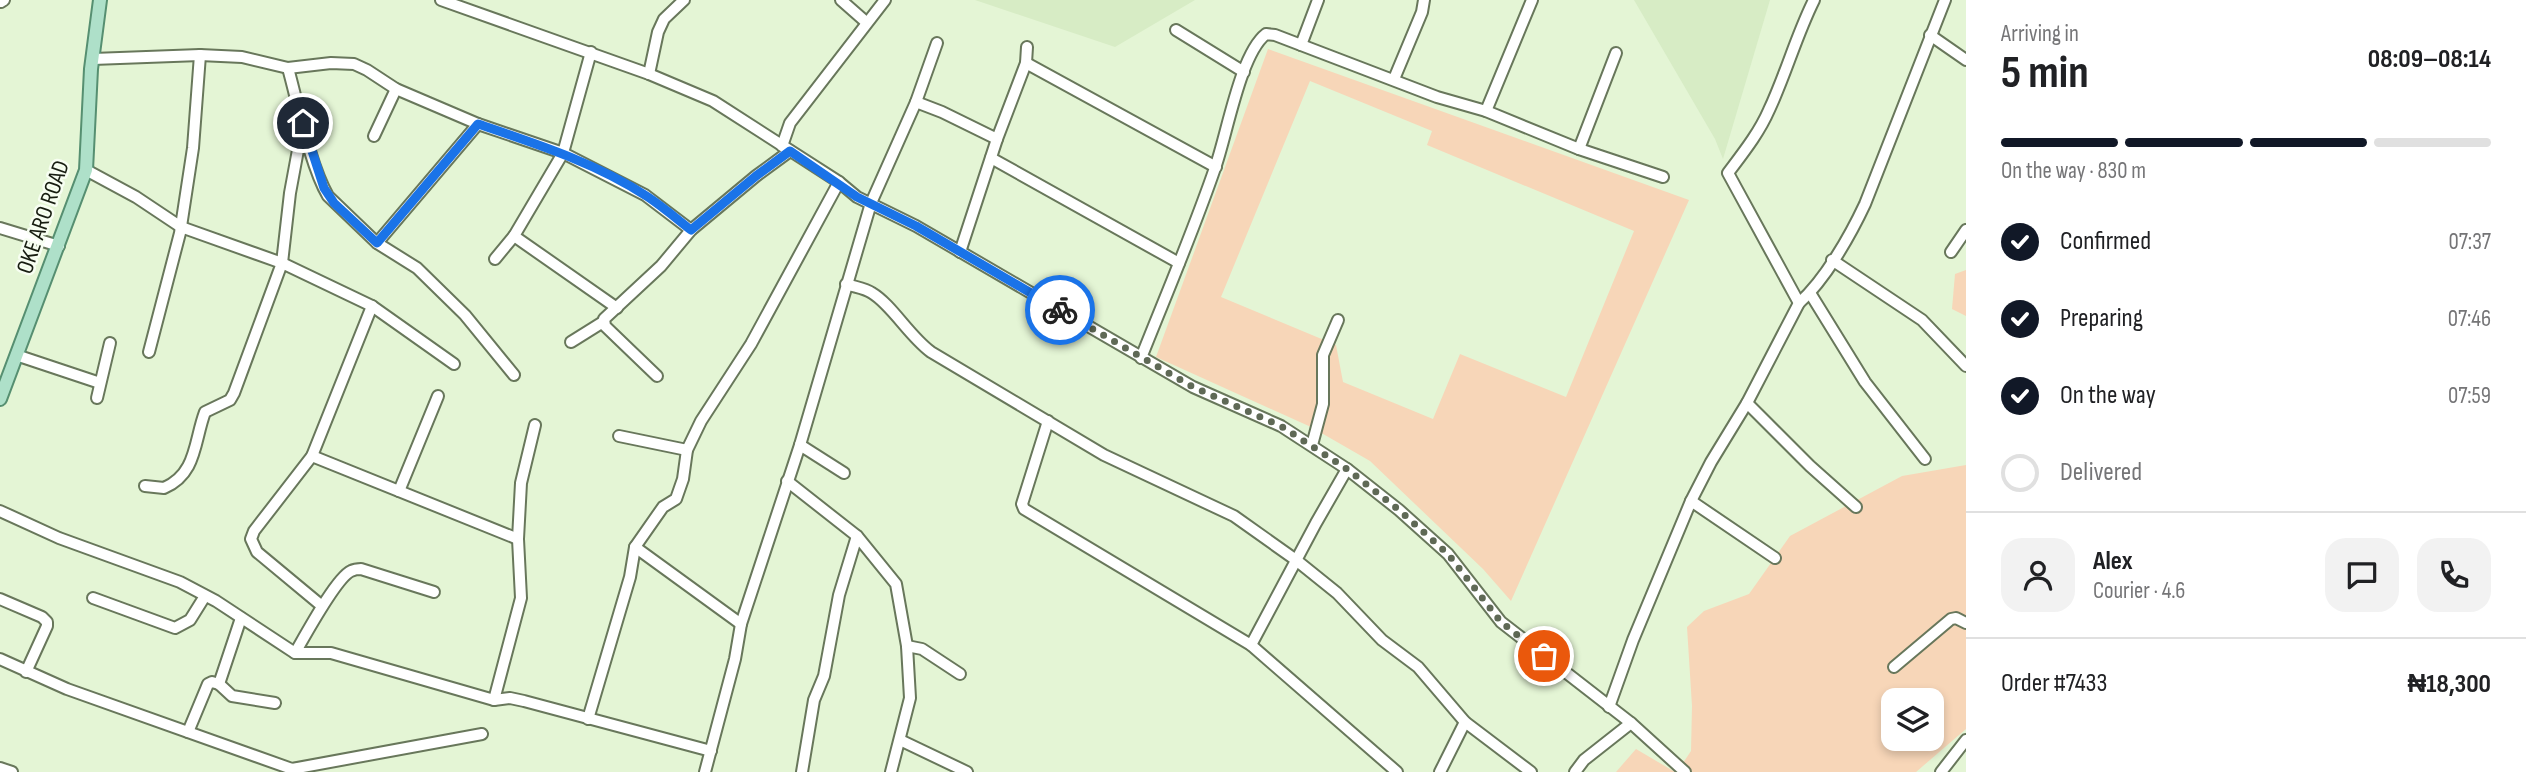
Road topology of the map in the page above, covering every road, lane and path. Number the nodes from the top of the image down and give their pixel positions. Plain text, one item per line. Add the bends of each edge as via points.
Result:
1 (100, 0) edge
2 (441, 0) edge
3 (684, 0) edge
4 (841, 0) edge
5 (885, 0) edge
6 (1318, 0) edge
7 (1424, 0) edge
8 (1532, 0) edge
9 (1814, 0) edge
10 (1945, 0) edge
11 (866, 22) junction
12 (1176, 30) dead end
13 (1930, 35) junction
14 (937, 43) dead end
15 (1301, 45) junction
16 (1027, 47) dead end
17 (591, 52) junction
18 (1616, 53) dead end
19 (201, 55) junction
20 (93, 59) junction
21 (1966, 60) edge
22 (1026, 63) junction
23 (288, 68) junction
24 (1244, 72) junction
25 (649, 74) junction
26 (1394, 79) junction
27 (396, 89) junction
28 (916, 102) junction
29 (1486, 111) junction
30 (303, 123) junction
31 (478, 124) junction
32 (374, 136) dead end
33 (996, 139) junction
34 (786, 149) junction
35 (1579, 149) junction
36 (563, 153) junction
37 (991, 158) junction
38 (1216, 167) junction
39 (86, 170) junction
40 (1663, 177) dead end
41 (839, 182) junction
42 (871, 203) junction
43 (181, 226) junction
44 (0, 228) edge
45 (691, 230) junction
46 (1966, 230) edge
47 (514, 236) junction
48 (377, 243) junction
49 (59, 246) junction
50 (960, 252) junction
51 (1951, 253) dead end
52 (495, 259) dead end
53 (1832, 260) junction
54 (282, 262) junction
55 (1179, 263) junction
56 (846, 284) junction
57 (1810, 293) junction
58 (1799, 303) junction
59 (372, 306) junction
60 (617, 308) junction
61 (1338, 320) dead end
62 (603, 322) junction
63 (571, 342) dead end
64 (110, 343) dead end
65 (149, 352) dead end
66 (16, 355) junction
67 (1141, 358) junction
68 (454, 364) dead end
69 (1966, 366) edge
70 (514, 375) dead end
71 (657, 376) dead end
72 (100, 383) junction
73 (438, 396) dead end
74 (0, 398) edge
75 (97, 398) dead end
76 (1747, 404) junction
77 (1048, 421) junction
78 (536, 425) dead end
79 (619, 436) dead end
80 (800, 444) junction
81 (1312, 445) junction
82 (687, 450) junction
83 (312, 456) junction
84 (1925, 459) dead end
85 (1347, 469) junction
86 (844, 473) dead end
87 (787, 481) junction
88 (145, 486) dead end
89 (399, 491) junction
90 (1691, 501) junction
91 (1856, 507) dead end
92 (0, 511) edge
93 (857, 536) junction
94 (518, 539) junction
95 (635, 547) junction
96 (1775, 558) dead end
97 (1296, 560) junction
98 (434, 592) dead end
99 (205, 596) junction
100 (93, 598) dead end
101 (0, 599) edge
102 (322, 606) junction
103 (241, 618) junction
104 (1966, 622) edge
105 (741, 624) junction
106 (1251, 645) junction
107 (907, 646) junction
108 (295, 653) junction
109 (0, 659) edge
110 (1894, 667) dead end
111 (26, 672) junction
112 (960, 674) dead end
113 (219, 684) junction
114 (494, 700) junction
115 (275, 703) dead end
116 (1609, 707) junction
117 (588, 719) junction
118 (1465, 722) junction
119 (1635, 726) junction
120 (188, 732) junction
121 (482, 734) dead end
122 (900, 740) junction
123 (1966, 740) edge
124 (711, 751) junction
125 (0, 768) edge
126 (292, 770) edge
127 (12, 772) edge
128 (705, 772) edge
129 (802, 772) edge
130 (891, 772) edge
131 (967, 772) edge
132 (1396, 772) edge
133 (1440, 772) edge
134 (1531, 772) edge
135 (1575, 772) edge
136 (1685, 772) edge
137 (1941, 772) edge

1 - 20 main road, OKE ARO ROAD
2 - 17 street
3 - 25 street via 664,19
4 - 11 street
5 - 11 street
6 - 15 street
7 - 26 street
8 - 29 street
9 - 58 street via 1770,109 1728,173
10 - 13 street
11 - 34 street via 790,124
12 - 24 street
13 - 21 street
13 - 53 street via 1865,204
14 - 28 street
15 - 24 street via 1266,34 1255,46
15 - 26 street
16 - 22 street
17 - 25 street
17 - 36 street
18 - 35 street
19 - 20 street
19 - 23 street via 242,57
19 - 43 street
20 - 39 main road, OKE ARO ROAD
22 - 33 street
22 - 38 street
23 - 27 street via 354,64
23 - 30 street
24 - 38 street
25 - 34 street via 713,101
26 - 29 street
27 - 31 street
27 - 32 street
28 - 33 street
28 - 42 street
29 - 35 street
30 - 48 street via 324,188
30 - 54 street
31 - 36 street
31 - 48 street
33 - 37 street
34 - 41 street
34 - 45 street
35 - 40 street
36 - 45 street via 645,195
36 - 47 street
37 - 50 street
37 - 55 street
38 - 55 street
39 - 43 street
39 - 49 main road, OKE ARO ROAD
41 - 42 street
41 - 82 street
42 - 50 street
42 - 56 street
43 - 54 street
43 - 65 street
44 - 49 street
45 - 60 street
46 - 51 street
47 - 52 street
47 - 60 street
48 - 70 street via 417,268 466,315
49 - 66 main road, OKE ARO ROAD
50 - 67 street
53 - 57 street
53 - 69 street via 1922,320
54 - 59 street
54 - 88 street via 234,393 230,400 205,412 190,466 171,485
55 - 67 street
56 - 77 street via 879,298 931,352
56 - 80 street
57 - 58 street
57 - 84 street via 1865,382
58 - 76 street
59 - 68 street
59 - 83 street
60 - 62 street
61 - 81 street via 1323,355 1324,404
62 - 63 street
62 - 71 street
64 - 72 street
66 - 72 street
66 - 74 main road, OKE ARO ROAD
67 - 81 street
72 - 75 street
73 - 89 street
76 - 90 street
76 - 91 street
77 - 97 street via 1104,455 1234,516
77 - 106 street via 1022,503 1024,509
78 - 94 street via 522,472
79 - 82 street
80 - 86 street
80 - 87 street
81 - 85 street
82 - 95 street via 676,499 663,507
83 - 89 street
83 - 102 street via 251,538 257,552
85 - 97 street
85 - 116 street via 1448,554 1501,622
87 - 93 street
87 - 105 street
89 - 94 street
90 - 96 street
90 - 116 street
92 - 99 street
93 - 107 street via 896,583
93 - 129 street via 839,595 824,676 814,700
94 - 114 street via 521,598
95 - 105 street
95 - 117 street
97 - 106 street
97 - 118 street via 1418,667
98 - 102 street via 353,569
99 - 100 street via 190,620 175,628
99 - 103 street
101 - 111 street via 47,622
102 - 108 street
103 - 108 street
103 - 113 street
104 - 110 street via 1951,619
105 - 124 street
106 - 132 street
107 - 112 street via 922,649
107 - 122 street via 910,698
108 - 114 street via 331,653
109 - 111 street
111 - 120 street
113 - 115 street via 232,696
113 - 120 street via 208,684
114 - 117 street via 510,698
116 - 119 street
117 - 124 street
118 - 133 street
118 - 134 street
119 - 135 street via 1584,760
119 - 136 street
120 - 126 street
121 - 126 street
122 - 130 street
122 - 131 street
123 - 137 street
124 - 128 street
125 - 127 street

